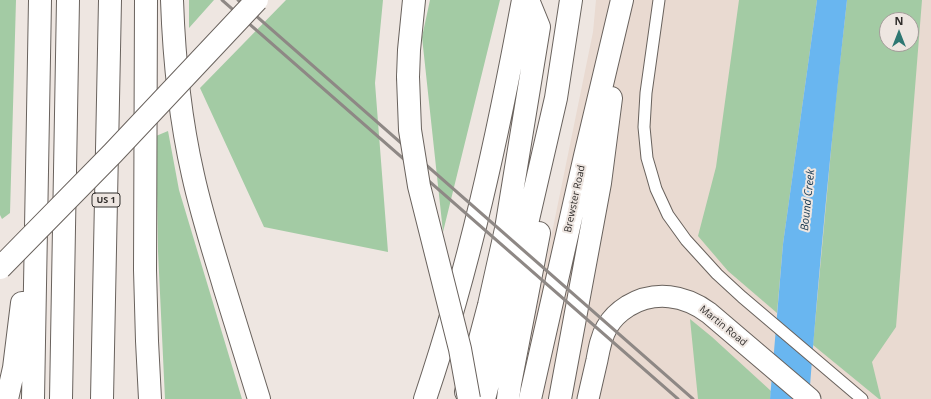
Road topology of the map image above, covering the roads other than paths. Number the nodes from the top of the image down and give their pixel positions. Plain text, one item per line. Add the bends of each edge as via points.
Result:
1 (40, 0) edge
2 (68, 0) edge
3 (110, 0) edge
4 (146, 0) edge
5 (172, 0) edge
6 (257, 0) edge
7 (414, 0) edge
8 (523, 0) edge
9 (528, 0) edge
10 (571, 0) edge
11 (623, 0) edge
12 (659, 0) edge
13 (556, 98) junction
14 (37, 169) junction
15 (0, 268) edge
16 (7, 399) edge
17 (33, 399) edge
18 (61, 399) edge
19 (102, 399) edge
20 (150, 399) edge
21 (259, 399) edge
22 (425, 399) edge
23 (464, 399) edge
24 (469, 399) edge
25 (484, 399) edge
26 (508, 399) edge
27 (530, 399) edge
28 (560, 399) edge
29 (588, 399) edge
30 (810, 399) edge
31 (862, 399) edge

1 - 14 main road
2 - 18 main road
3 - 19 main road, US 1
4 - 20 main road via 145,263
5 - 21 main road via 179,95 193,176 208,235
6 - 15 main road, bridge
7 - 24 main road, bridge via 408,77 412,148 422,203 460,349
8 - 22 main road via 474,233 452,315
9 - 23 main road via 539,27 506,229
10 - 13 main road
11 - 27 main road, Brewster Road via 584,156
11 - 28 main road, Brewster Road via 603,160
12 - 31 lane via 646,93 644,127 648,158 662,204 676,228 717,274
13 - 25 main road via 505,320
13 - 26 main road via 539,230
14 - 16 main road via 17,351
14 - 17 main road
29 - 30 street, Martin Road via 600,343 607,327 624,308 639,300 666,296 683,299 701,307

